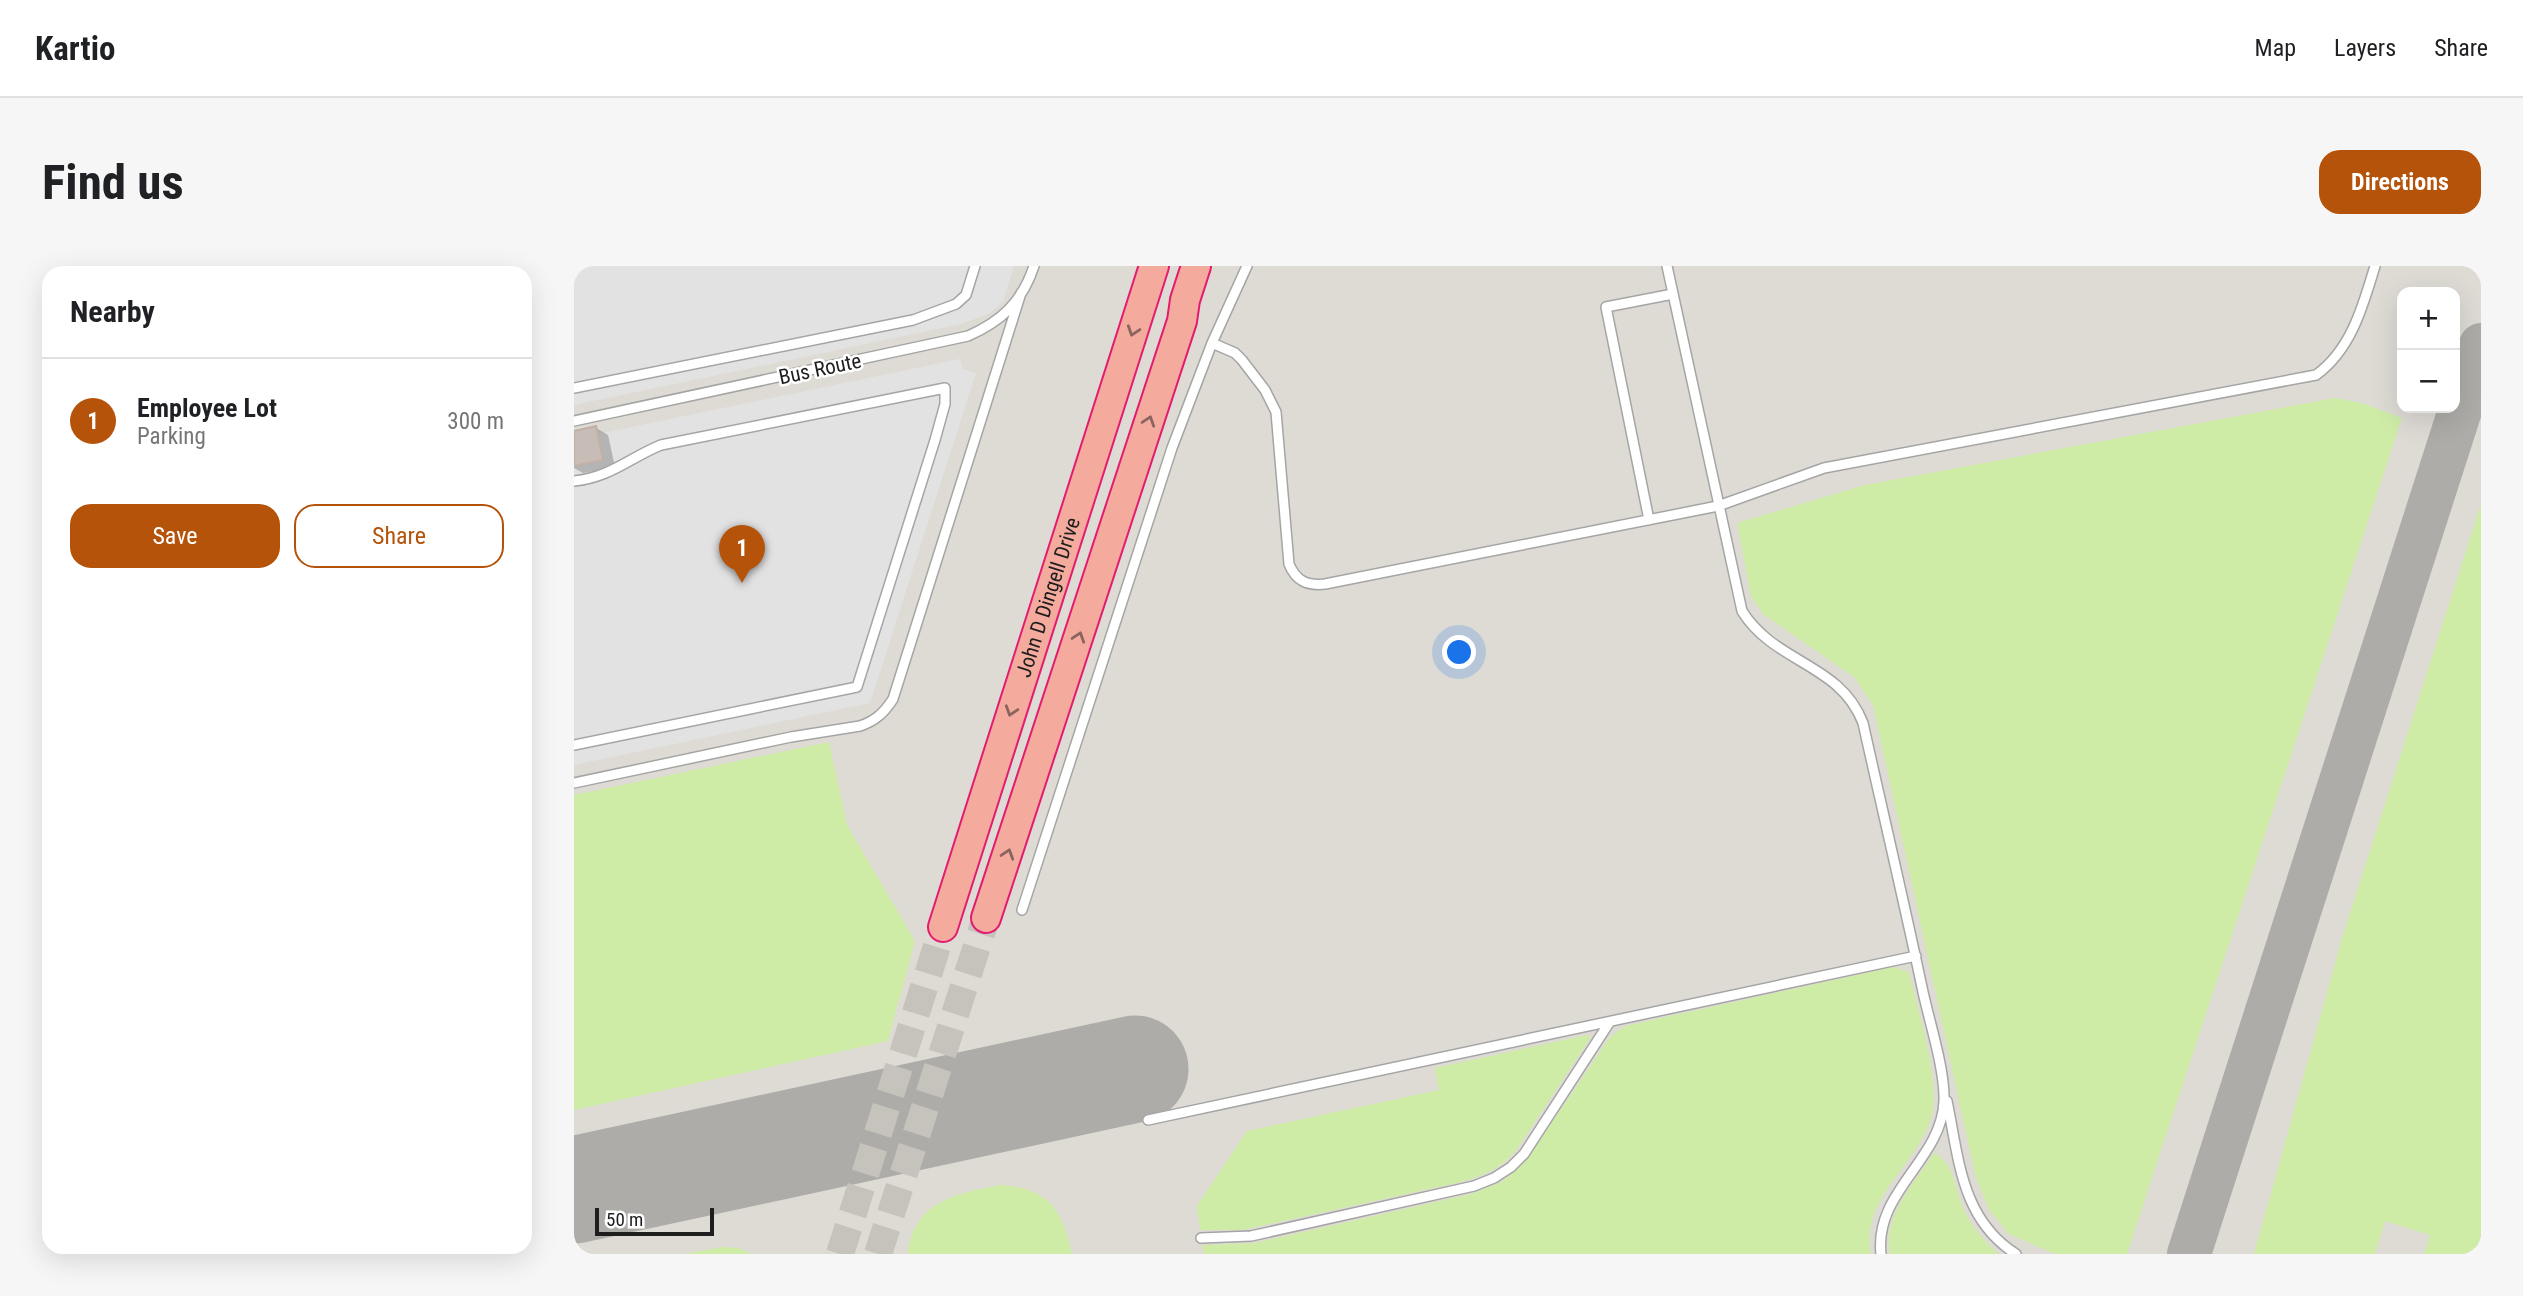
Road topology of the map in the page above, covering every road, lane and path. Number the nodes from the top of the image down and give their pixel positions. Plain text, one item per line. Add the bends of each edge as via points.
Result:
1 (975, 266) edge
2 (1034, 266) edge
3 (1154, 266) edge
4 (1196, 266) edge
5 (1206, 266) edge
6 (1247, 266) edge
7 (1667, 266) edge
8 (2375, 266) edge
9 (1021, 293) junction
10 (1673, 294) junction
11 (1182, 321) junction
12 (1212, 343) junction
13 (574, 388) edge
14 (574, 421) edge
15 (574, 481) edge
16 (1718, 506) junction
17 (1650, 520) junction
18 (574, 745) edge
19 (574, 783) edge
20 (1022, 910) dead end
21 (986, 918) tunnel mouth
22 (943, 927) tunnel mouth
23 (1916, 956) junction
24 (1609, 1023) junction
25 (1943, 1082) junction
26 (1149, 1120) dead end
27 (1201, 1238) dead end
28 (1881, 1254) edge
29 (2016, 1254) edge

1 - 13 lane via 966,295 956,304 913,320
2 - 9 lane, Bus Route
3 -> 22 highway, John D Dingell Drive
4 - 11 highway, John D Dingell Drive
5 - 11 highway
6 - 12 lane
7 - 10 lane
8 - 16 lane via 2353,331 2316,375 1824,468
9 - 14 lane, Bus Route via 989,327 952,341
9 - 19 lane via 893,699 885,711 860,726
10 - 16 lane
10 - 17 lane via 1606,307
21 -> 11 highway, John D Dingell Drive
12 - 17 lane via 1242,359 1276,412 1287,553 1300,581 1325,584
12 - 20 lane via 1172,448
15 - 18 lane via 615,471 661,445 945,388 935,440 856,687
16 - 17 lane
16 - 23 lane via 1738,598 1752,626 1837,684 1858,709
23 - 24 lane
23 - 25 lane
24 - 26 lane
24 - 27 lane via 1524,1154 1494,1178 1251,1236
25 - 28 lane via 1943,1115 1884,1216
25 - 29 lane via 1965,1188 1974,1210

